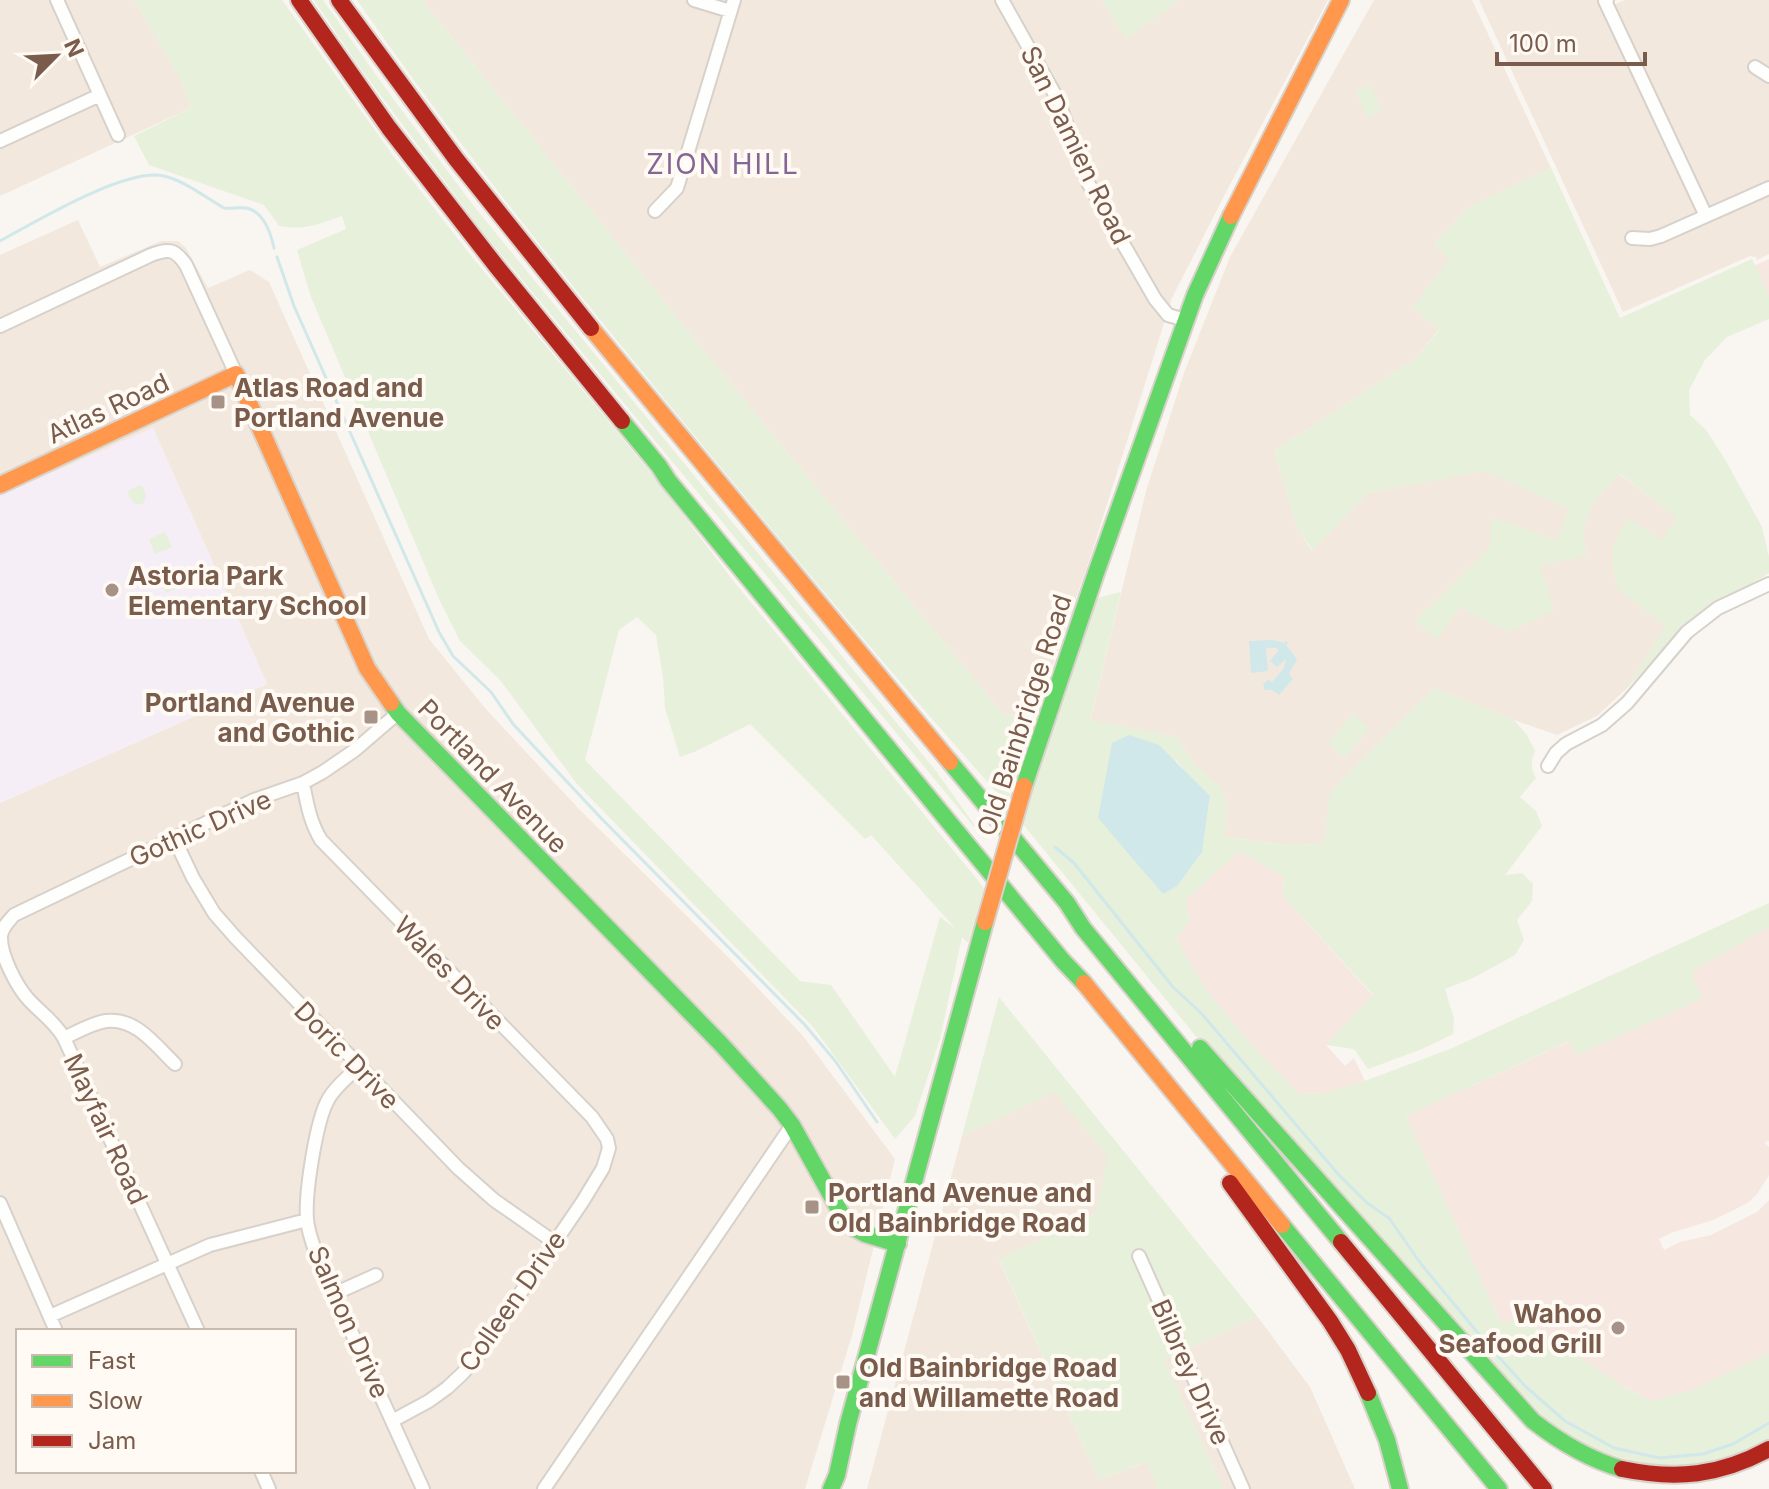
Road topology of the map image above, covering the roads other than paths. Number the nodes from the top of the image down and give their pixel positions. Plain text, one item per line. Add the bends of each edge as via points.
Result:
1 (57, 0) edge
2 (299, 0) edge
3 (339, 0) edge
4 (694, 0) edge
5 (1002, 0) edge
6 (1341, 0) edge
7 (1606, 0) edge
8 (732, 6) edge
9 (1755, 67) dead end
10 (1769, 76) edge
11 (100, 95) junction
12 (118, 135) dead end
13 (0, 141) edge
14 (1769, 188) edge
15 (655, 211) dead end
16 (1706, 216) junction
17 (1632, 238) dead end
18 (1185, 320) junction
19 (0, 326) edge
20 (236, 374) junction
21 (0, 485) edge
22 (1769, 584) edge
23 (398, 713) junction
24 (1548, 766) dead end
25 (303, 783) junction
26 (174, 838) junction
27 (1067, 903) junction
28 (1, 937) edge
29 (64, 1038) junction
30 (175, 1064) dead end
31 (358, 1067) junction
32 (1193, 1116) junction
33 (792, 1125) junction
34 (608, 1156) joint
35 (0, 1203) edge
36 (307, 1220) junction
37 (554, 1242) junction
38 (898, 1244) junction
39 (1139, 1256) dead end
40 (167, 1264) junction
41 (376, 1275) dead end
42 (334, 1294) junction
43 (50, 1316) junction
44 (55, 1329) edge
45 (197, 1329) edge
46 (392, 1421) junction
47 (1769, 1449) edge
48 (836, 1484) edge
49 (423, 1489) edge
50 (544, 1489) edge
51 (1243, 1489) edge
52 (1400, 1489) edge
53 (1499, 1489) edge
54 (1544, 1489) edge

1 - 11 street
2 - 32 main road via 497,267
3 - 27 main road via 466,174 574,309
4 - 8 street
5 - 18 street, San Damien Road via 1058,100 1087,181 1155,299 1168,315
6 - 18 main road, Old Bainbridge Road via 1217,241
7 - 16 street
8 - 15 street via 677,188
9 - 10 street
11 - 12 street
11 - 13 street
14 - 16 street
16 - 17 street via 1661,236
18 - 38 main road, Old Bainbridge Road, bridge via 1024,786
19 - 20 street, Portland Avenue via 151,255 173,251 186,265
20 - 21 main road, Atlas Road
20 - 23 main road, Portland Avenue via 367,668
22 - 24 street via 1718,608 1687,632 1627,703 1602,725 1566,744
23 - 25 street, Gothic Drive via 355,750
23 - 33 main road, Portland Avenue via 721,1044
25 - 26 street, Gothic Drive
25 - 34 street, Wales Drive via 308,814 321,840 592,1117 607,1139
26 - 28 street, Gothic Drive via 14,915
26 - 31 street, Doric Drive via 214,913
27 - 47 main road via 1092,921 1375,1245 1553,1437 1601,1463 1670,1476 1714,1471
27 - 54 main road
28 - 29 street, Mayfair Road via 3,954 21,990
29 - 30 street via 119,1021 131,1024
29 - 40 street, Mayfair Road
31 - 36 street, Salmon Drive via 334,1090 322,1112
31 - 37 street, Doric Drive via 458,1168
32 - 52 main road via 1219,1167 1348,1350 1387,1440
32 - 53 main road
33 - 38 main road, Portland Avenue via 847,1224 864,1235
33 - 50 street
34 - 37 street, Colleen Drive
35 - 43 street
36 - 40 street via 210,1245
36 - 42 street, Salmon Drive
37 - 46 street, Colleen Drive via 462,1374 429,1401
38 - 48 main road, Old Bainbridge Road
39 - 51 street, Bilbrey Drive
40 - 43 street
40 - 45 street, Mayfair Road
41 - 42 street
42 - 46 street, Salmon Drive
43 - 44 street
46 - 49 street, Salmon Drive

